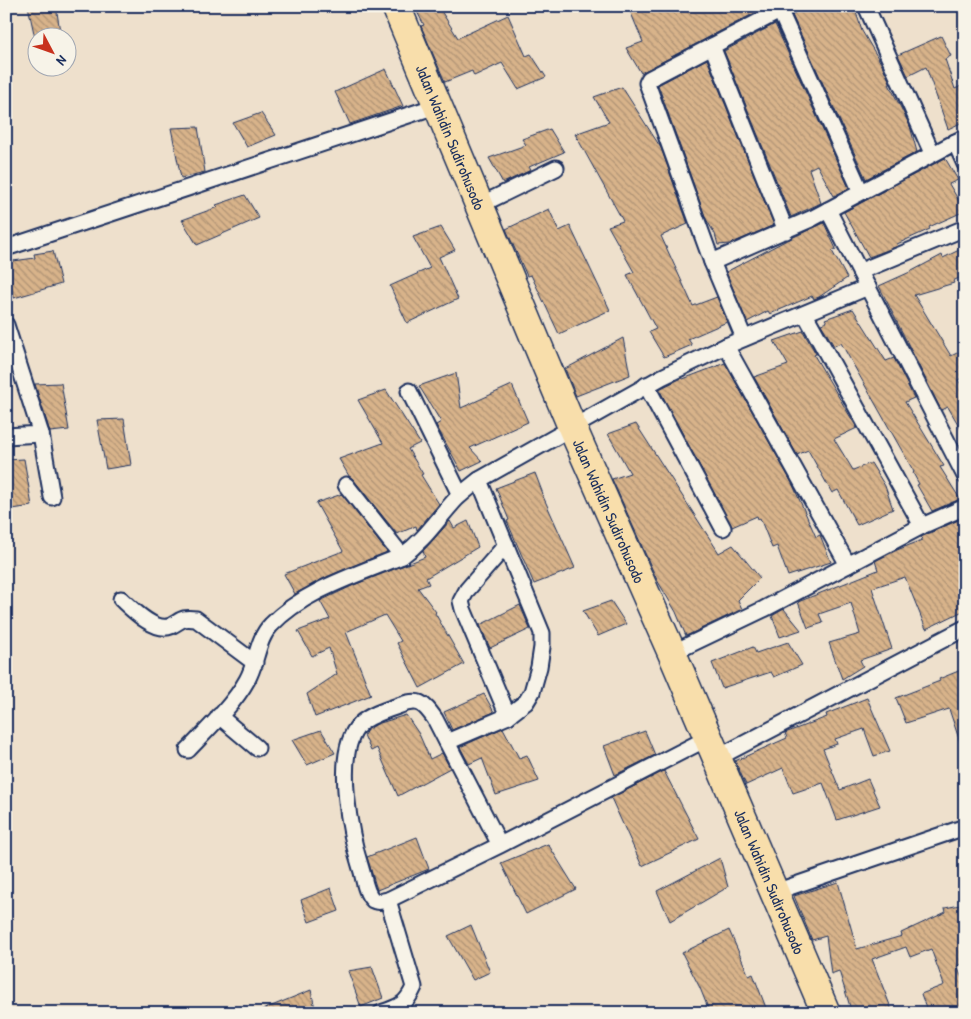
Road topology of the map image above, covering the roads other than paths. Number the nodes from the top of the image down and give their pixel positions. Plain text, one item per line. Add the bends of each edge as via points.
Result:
1 (396, 6) edge
2 (866, 6) edge
3 (785, 9) edge
4 (712, 46) junction
5 (439, 105) junction
6 (960, 139) edge
7 (932, 153) junction
8 (965, 164) edge
9 (556, 168) dead end
10 (861, 192) junction
11 (480, 205) junction
12 (828, 210) junction
13 (965, 228) edge
14 (786, 231) junction
15 (6, 248) edge
16 (712, 262) junction
17 (861, 271) junction
18 (868, 287) junction
19 (805, 314) junction
20 (6, 325) edge
21 (744, 338) junction
22 (726, 346) junction
23 (646, 385) junction
24 (409, 391) dead end
25 (572, 427) junction
26 (41, 434) junction
27 (6, 436) edge
28 (965, 476) edge
29 (479, 480) junction
30 (346, 485) dead end
31 (460, 496) junction
32 (52, 497) dead end
33 (965, 507) edge
34 (922, 526) junction
35 (723, 528) dead end
36 (506, 545) junction
37 (402, 556) junction
38 (848, 565) junction
39 (121, 599) dead end
40 (965, 628) edge
41 (672, 653) junction
42 (255, 663) junction
43 (219, 716) junction
44 (508, 716) junction
45 (447, 742) junction
46 (257, 748) dead end
47 (713, 748) junction
48 (188, 750) dead end
49 (965, 827) edge
50 (500, 845) junction
51 (775, 892) junction
52 (388, 900) junction
53 (381, 1013) edge
54 (826, 1013) edge

1 - 5 highway, Jalan Wahidin Sudirohusodo
2 - 7 street
3 - 4 street
3 - 10 street
4 - 14 street
4 - 16 street via 646,83
5 - 11 highway, Jalan Wahidin Sudirohusodo
5 - 15 street
6 - 7 street
6 - 8 street
7 - 10 street
9 - 11 street
10 - 12 street
11 - 25 highway, Jalan Wahidin Sudirohusodo
12 - 14 street
12 - 17 street
13 - 17 street
14 - 16 street
16 - 21 street
17 - 18 street
18 - 19 street
18 - 28 street
19 - 21 street
19 - 34 street
20 - 26 street
21 - 22 street
22 - 23 street
22 - 38 street
23 - 25 street
23 - 35 street
24 - 31 street
25 - 29 street
25 - 41 highway, Jalan Wahidin Sudirohusodo
26 - 27 street
26 - 32 street
29 - 31 street
29 - 36 street
30 - 37 street
31 - 37 street via 419,544
33 - 34 street
34 - 38 street
36 - 44 street via 543,640 532,692 523,706
36 - 44 street via 461,601
37 - 42 street via 310,595 285,612 270,626 260,644
38 - 41 street
39 - 42 street via 145,620 158,626 170,627 187,617 196,619
40 - 47 street
41 - 47 highway, Jalan Wahidin Sudirohusodo
42 - 43 street via 247,681
43 - 46 street
43 - 48 street
44 - 45 street
45 - 50 street
45 - 52 street via 426,706 416,701 373,716 360,724 351,740 346,802 352,838 370,896 374,901
47 - 50 street
47 - 51 highway, Jalan Wahidin Sudirohusodo
49 - 51 street
50 - 52 street
51 - 54 highway, Jalan Wahidin Sudirohusodo
52 - 53 street via 414,987 402,1006

